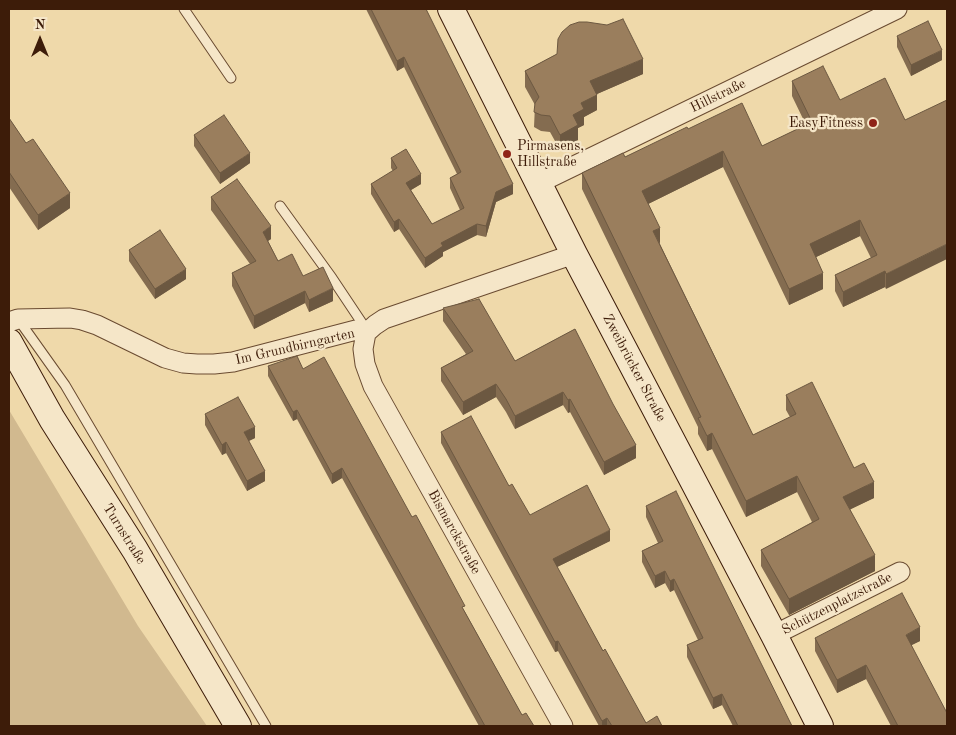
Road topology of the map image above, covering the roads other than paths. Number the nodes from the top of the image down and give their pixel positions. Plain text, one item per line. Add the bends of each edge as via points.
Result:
1 (184, 9) edge
2 (451, 9) edge
3 (897, 9) edge
4 (231, 78) dead end
5 (539, 183) junction
6 (280, 206) dead end
7 (574, 254) junction
8 (12, 328) edge
9 (366, 333) junction
10 (900, 572) dead end
11 (774, 635) junction
12 (238, 726) edge
13 (266, 726) edge
14 (562, 726) edge
15 (820, 726) edge

1 - 4 lane
2 - 5 street, Zweibrücker Straße
3 - 5 street, Hillstraße
5 - 7 street, Zweibrücker Straße
6 - 9 lane via 332,278
7 - 9 street, Im Grundbirngarten via 384,319
7 - 11 street, Zweibrücker Straße
8 - 9 street, Im Grundbirngarten via 70,318 82,320 165,358 197,364 233,362 356,330
8 - 12 street, Turnstraße via 52,419 135,550
8 - 13 lane via 65,385
9 - 14 street, Bismarckstraße via 364,357 373,386
10 - 11 street, Schützenplatzstraße
11 - 15 street, Zweibrücker Straße

